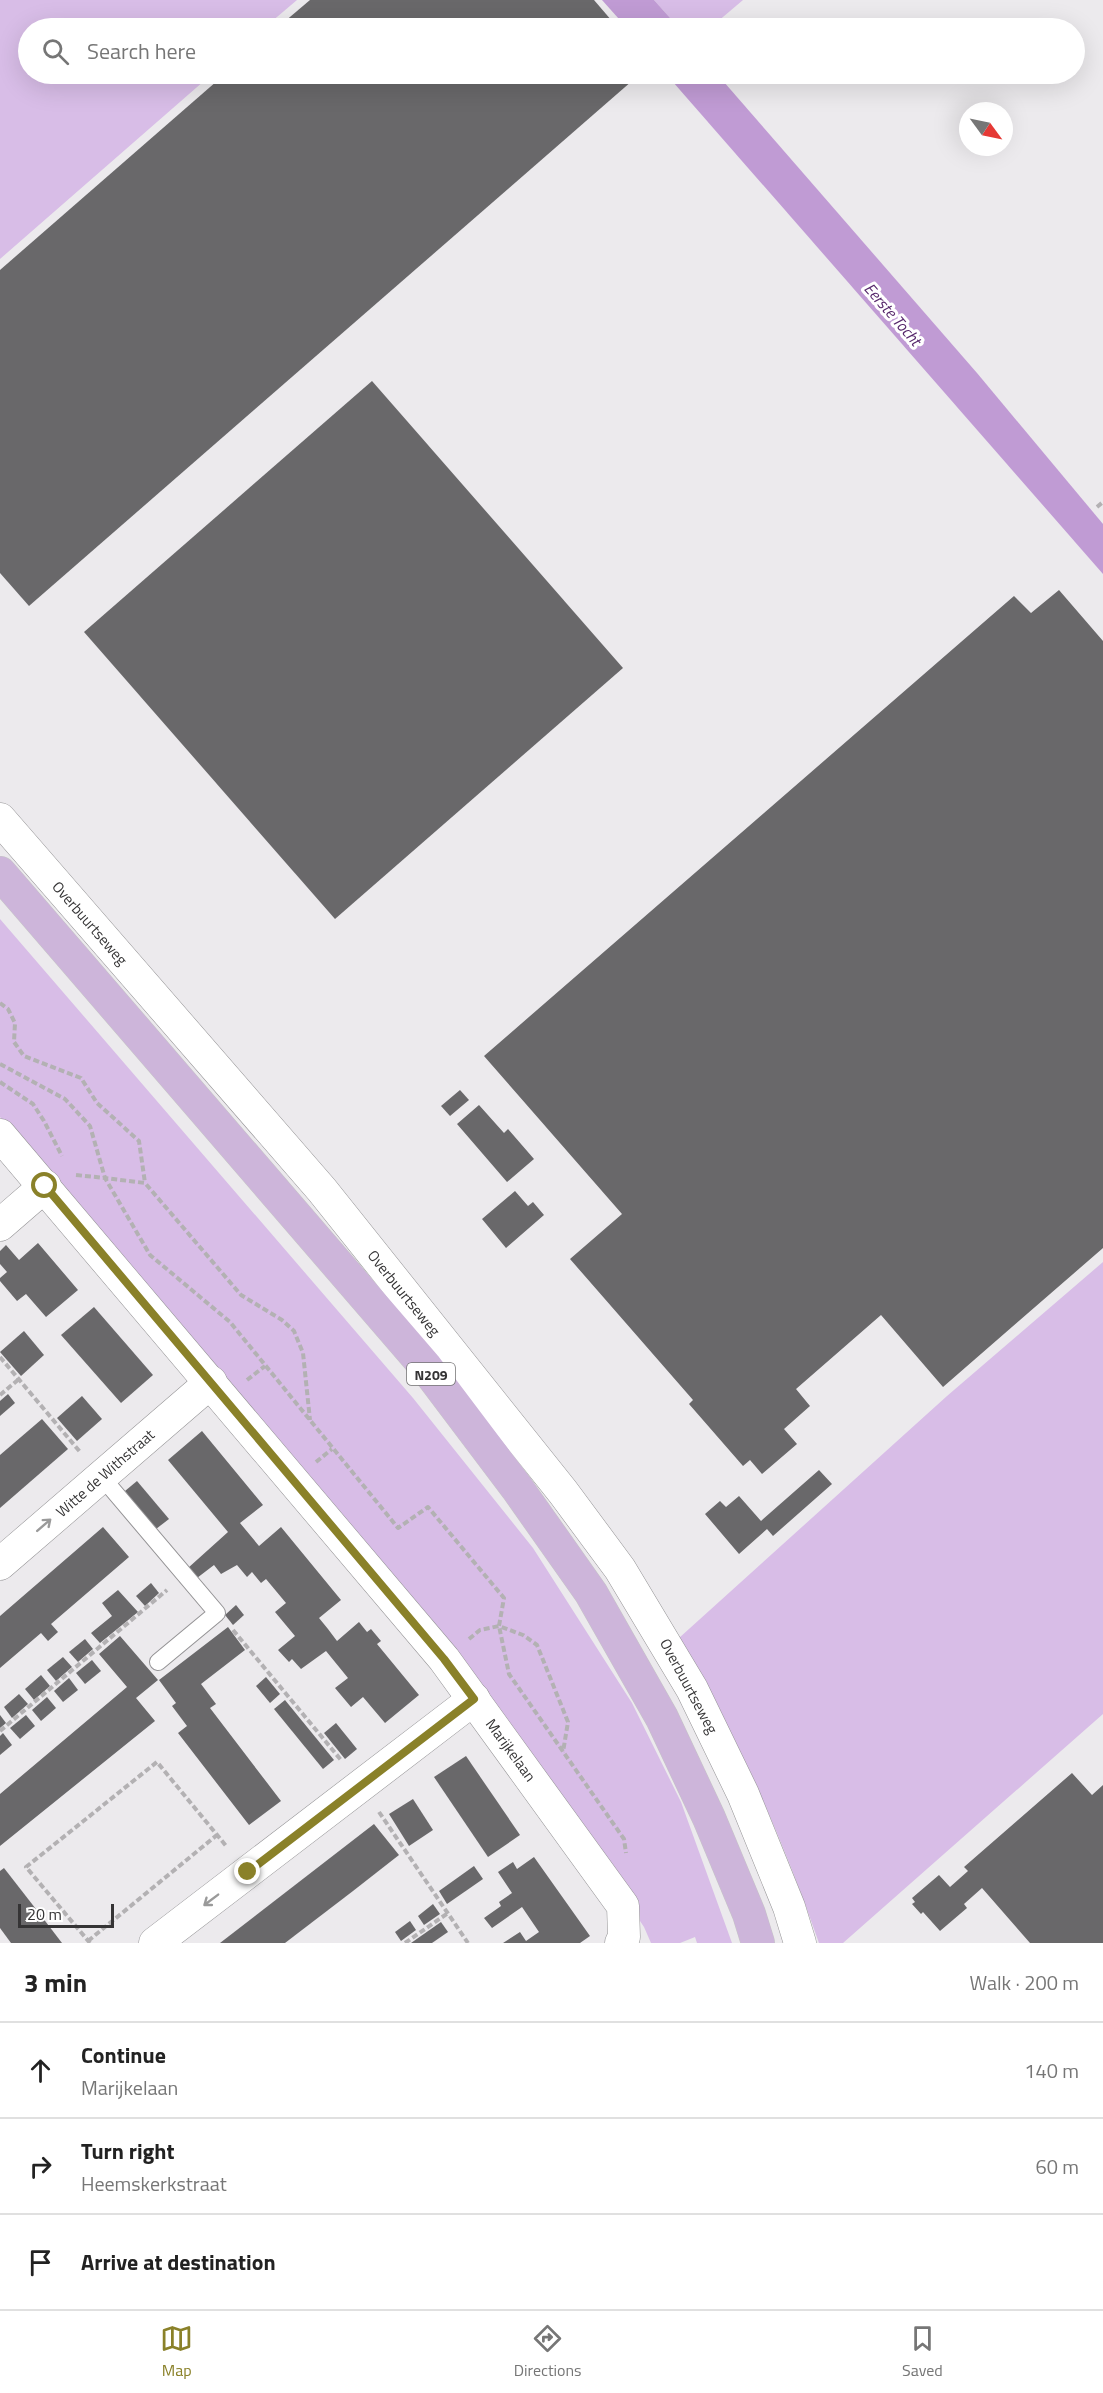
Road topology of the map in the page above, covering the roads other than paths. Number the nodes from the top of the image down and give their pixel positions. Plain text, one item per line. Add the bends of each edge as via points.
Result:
1 (0, 819) edge
2 (0, 873) edge
3 (0, 1135) edge
4 (57, 1180) junction
5 (0, 1225) edge
6 (211, 1382) junction
7 (101, 1476) junction
8 (0, 1564) edge
9 (158, 1662) dead end
10 (474, 1699) junction
11 (622, 1940) edge
12 (155, 1943) edge
13 (758, 1943) edge
14 (800, 1943) edge

1 - 14 street, Overbuurtseweg via 322,1190 620,1569 693,1689 743,1794
2 - 13 main road, Overbuurtseweg / N209 via 425,1366 518,1488 591,1593 662,1718 709,1818
3 - 4 street, Marijkelaan
4 - 5 street
4 - 6 street, Marijkelaan
6 - 7 street, Witte de Withstraat
6 - 10 street, Marijkelaan
8 -> 7 street, Witte de Withstraat
7 - 9 lane via 217,1613
10 - 11 street, Marijkelaan via 623,1906
10 -> 12 street

